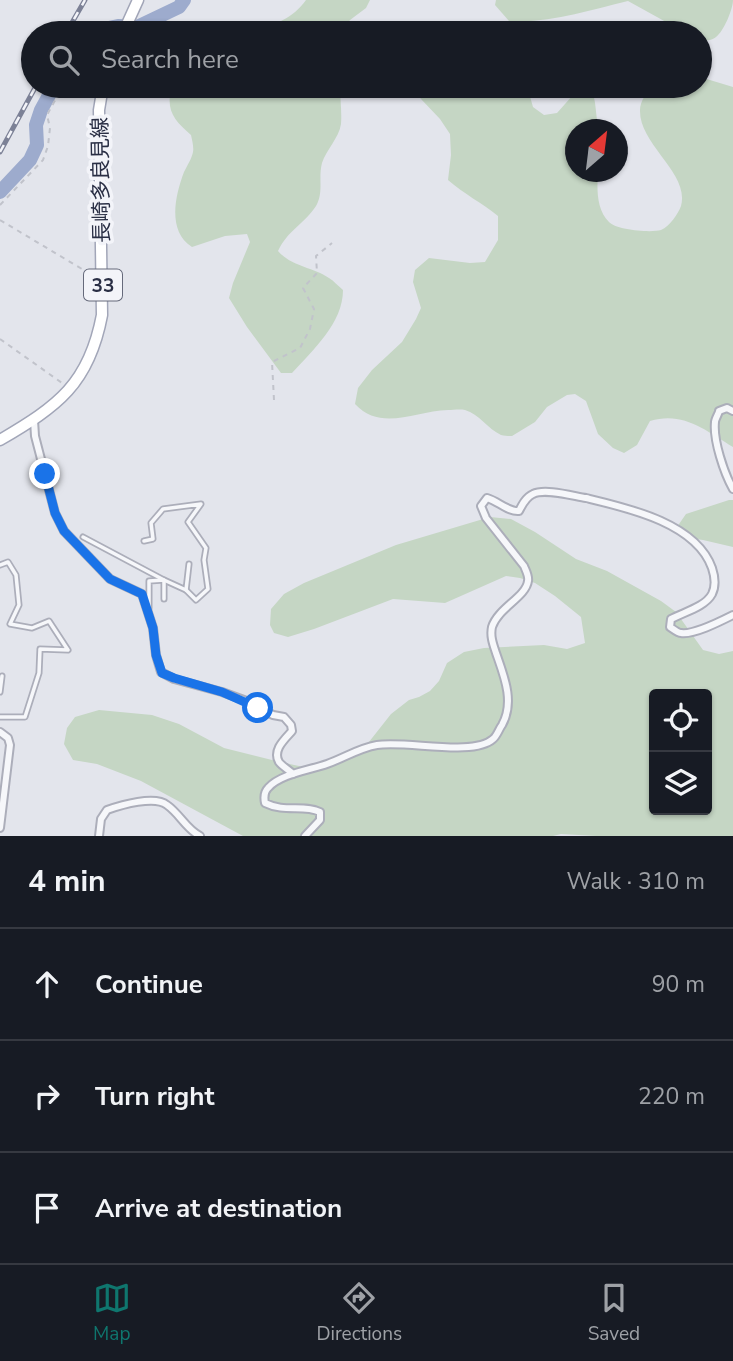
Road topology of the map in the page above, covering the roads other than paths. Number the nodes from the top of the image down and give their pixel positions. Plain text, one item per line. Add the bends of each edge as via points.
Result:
1 (138, 0) edge
2 (129, 21) edge
3 (102, 98) edge
4 (733, 411) edge
5 (34, 420) junction
6 (0, 440) edge
7 (733, 489) edge
8 (83, 537) dead end
9 (144, 541) dead end
10 (189, 564) dead end
11 (0, 565) edge
12 (164, 580) junction
13 (186, 590) junction
14 (164, 600) dead end
15 (148, 611) junction
16 (733, 615) edge
17 (2, 676) dead end
18 (0, 692) edge
19 (0, 717) edge
20 (0, 732) edge
21 (293, 774) junction
22 (0, 828) edge
23 (99, 836) edge
24 (200, 836) edge
25 (305, 836) edge

1 - 2 main road
3 - 5 main road, 長崎多良見線 / 33 via 102,315 95,346 81,374 71,389
4 - 7 street via 719,411 715,421 725,476
5 - 6 main road, 長崎多良見線 / 33
5 - 15 street via 55,513 64,531 110,579 142,594
8 - 12 lane
9 - 13 lane via 153,539 151,523 163,509 201,504 188,522 206,548 208,589 197,600
10 - 13 lane
11 - 19 lane via 8,562 16,575 19,605 10,624 32,628 49,621 68,650 40,649 39,673 25,717
12 - 13 lane
12 - 14 lane
12 - 15 lane via 149,581
15 - 21 street via 162,673 284,717 292,731 277,752 279,762
16 - 21 street via 684,633 670,627 671,619 711,597 715,576 702,548 657,519 547,492 533,494 516,512 487,498 481,506 486,518 528,574 524,590 492,627 491,639 508,698 505,719 494,739 472,747 376,745
17 - 18 lane
20 - 22 street via 10,745
21 - 25 street via 267,789 265,803 320,812 320,820
23 - 24 street via 107,810 160,801

